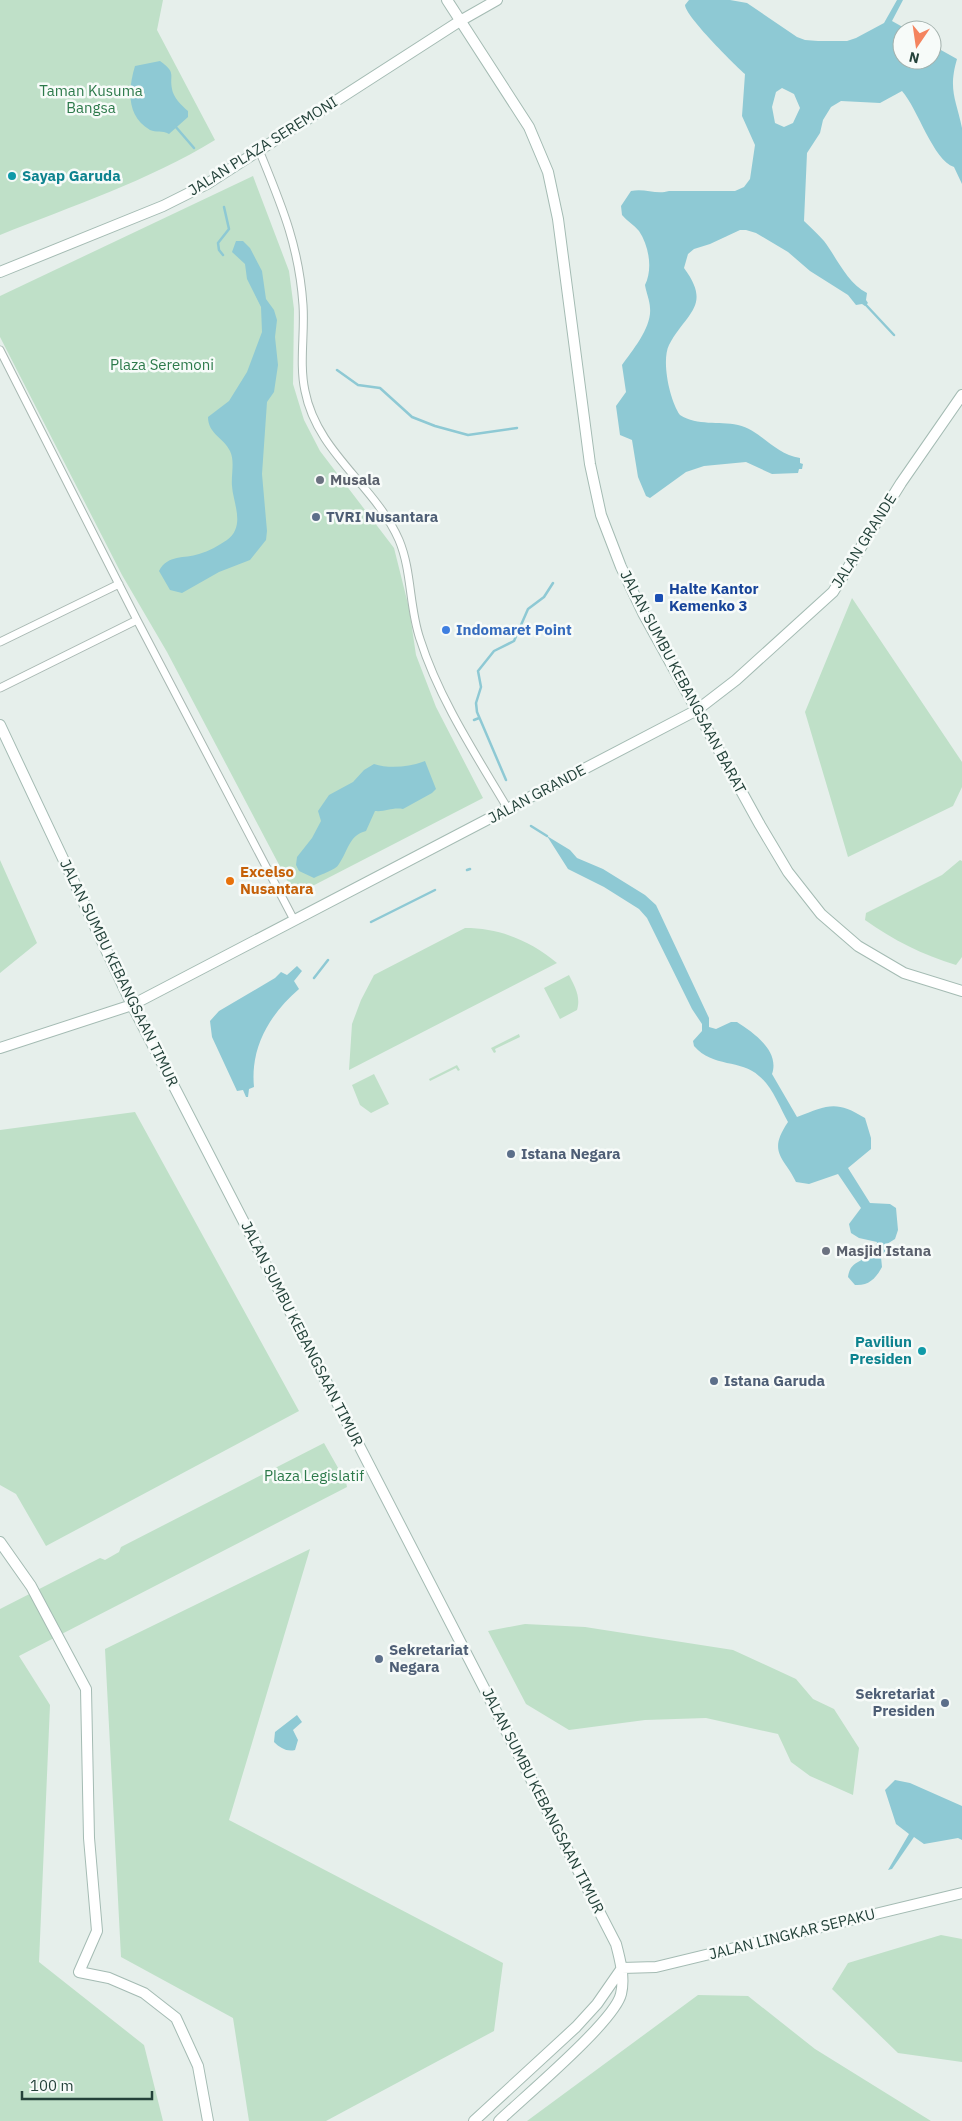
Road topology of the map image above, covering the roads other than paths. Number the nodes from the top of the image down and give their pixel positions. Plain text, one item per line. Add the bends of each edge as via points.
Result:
1 (447, 0) edge
2 (497, 0) edge
3 (460, 21) junction
4 (259, 150) junction
5 (0, 272) edge
6 (0, 350) edge
7 (962, 396) edge
8 (119, 584) junction
9 (137, 620) junction
10 (0, 642) edge
11 (0, 688) edge
12 (697, 710) junction
13 (0, 725) edge
14 (508, 810) junction
15 (294, 920) junction
16 (962, 991) edge
17 (132, 1005) junction
18 (0, 1048) edge
19 (0, 1542) edge
20 (962, 1893) edge
21 (622, 1968) junction
22 (208, 2121) edge
23 (474, 2121) edge
24 (499, 2121) edge

1 - 3 street, JALAN SUMBU KEBANGSAAN BARAT
2 - 3 street, JALAN PLAZA SEREMONI
3 - 4 street, JALAN PLAZA SEREMONI
3 - 12 street, JALAN SUMBU KEBANGSAAN BARAT via 529,128 548,172 558,219 590,464 601,516 643,613
4 - 5 street, JALAN PLAZA SEREMONI via 207,184 163,206
4 - 14 street via 292,233 299,268 303,305 304,392 312,415 325,441 368,493 398,539 410,588 412,614 427,659 456,720
6 - 8 street
7 - 12 street, JALAN GRANDE via 901,483 833,592 736,680
8 - 9 street
8 - 10 street
9 - 11 street
9 - 15 street
12 - 14 street, JALAN GRANDE
12 - 16 street, JALAN SUMBU KEBANGSAAN BARAT via 788,872 821,914 858,946 904,973
13 - 17 street, JALAN SUMBU KEBANGSAAN TIMUR
14 - 15 street, JALAN GRANDE
15 - 17 street, JALAN GRANDE
17 - 18 street, JALAN GRANDE
17 - 21 street, JALAN SUMBU KEBANGSAAN TIMUR via 550,1813 612,1936
19 - 22 street via 31,1586 86,1688 89,1838 97,1931 79,1972 109,1978 144,1994 176,2018 198,2066
20 - 21 street, JALAN LINGKAR SEPAKU via 656,1967
21 - 23 street via 597,2004 576,2026
21 - 24 street via 621,1994 610,2013

